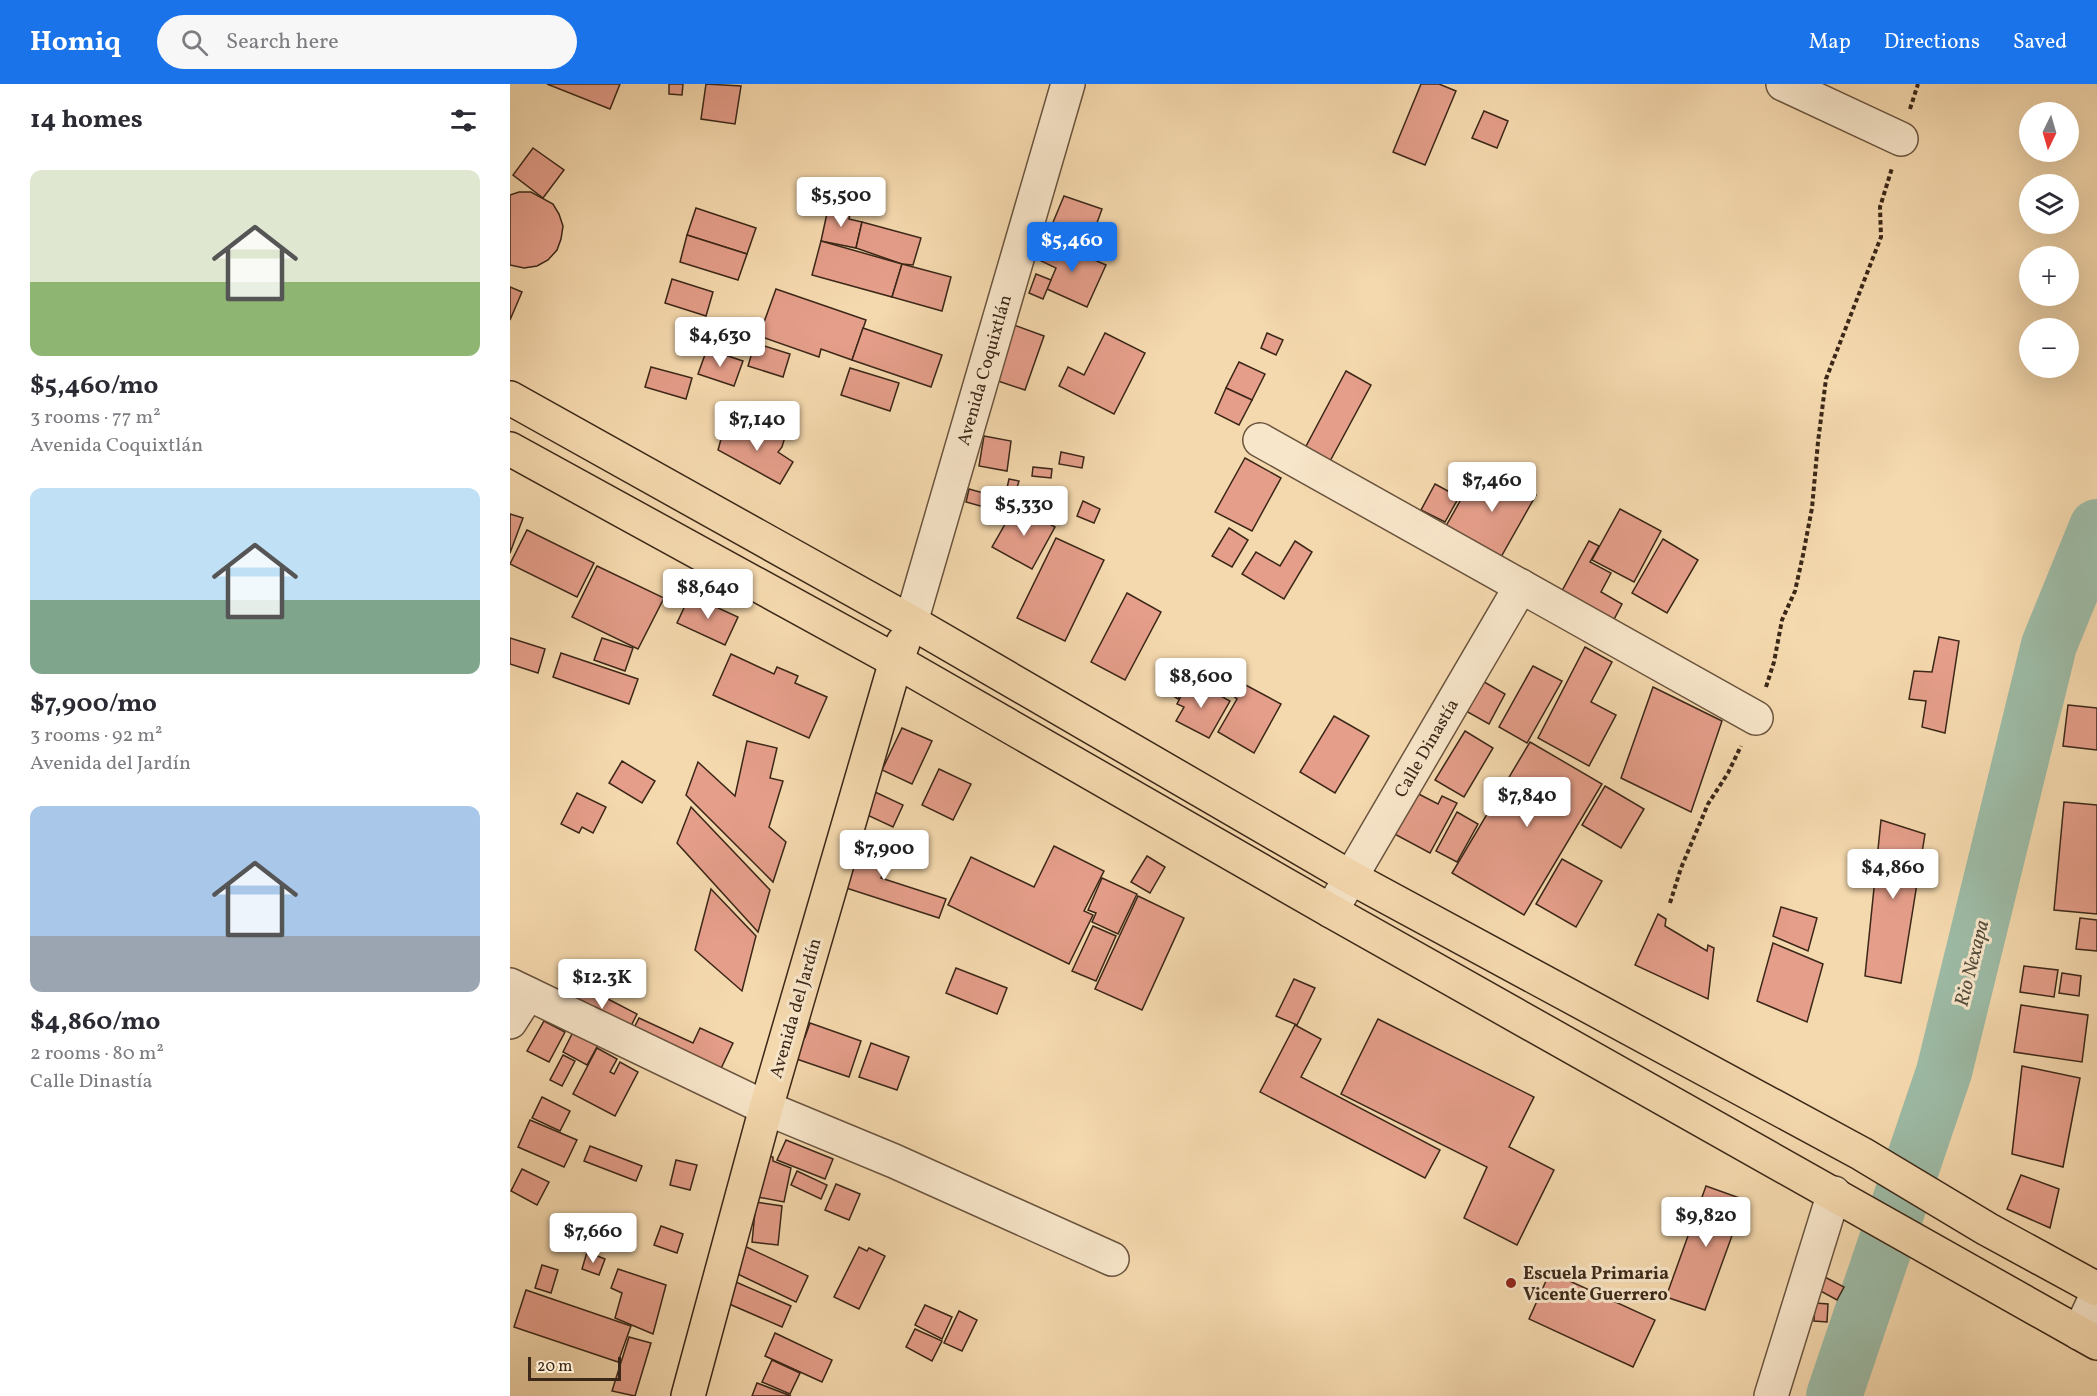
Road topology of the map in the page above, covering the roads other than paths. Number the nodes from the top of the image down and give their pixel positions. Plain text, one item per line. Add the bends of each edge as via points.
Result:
1 (1068, 84) edge
2 (1783, 84) edge
3 (1901, 139) road end
4 (510, 398) edge
5 (1260, 440) dead end
6 (510, 449) edge
7 (1521, 586) junction
8 (911, 622) junction
9 (896, 662) junction
10 (1756, 718) road end
11 (1350, 877) junction
12 (1331, 911) junction
13 (519, 989) edge
14 (510, 1022) edge
15 (766, 1108) junction
16 (1843, 1199) junction
17 (1112, 1259) dead end
18 (2097, 1289) edge
19 (2097, 1295) edge
20 (2088, 1338) edge
21 (688, 1396) edge
22 (1772, 1396) edge

1 - 8 street, Avenida Coquixtlán
2 - 3 street
4 - 8 main road
5 - 7 street
6 - 9 main road
7 - 10 street
7 - 11 street, Calle Dinastía
8 - 9 main road, Avenida del Jardín
8 - 11 main road
9 - 12 main road
9 - 15 main road, Avenida del Jardín
11 - 12 street, Calle Dinastía
11 - 18 main road via 1862,1154
12 - 16 main road
13 - 14 street
13 - 15 street
15 - 17 street
15 - 21 main road, Avenida del Jardín
16 - 20 main road
16 - 22 street
19 - 20 street

